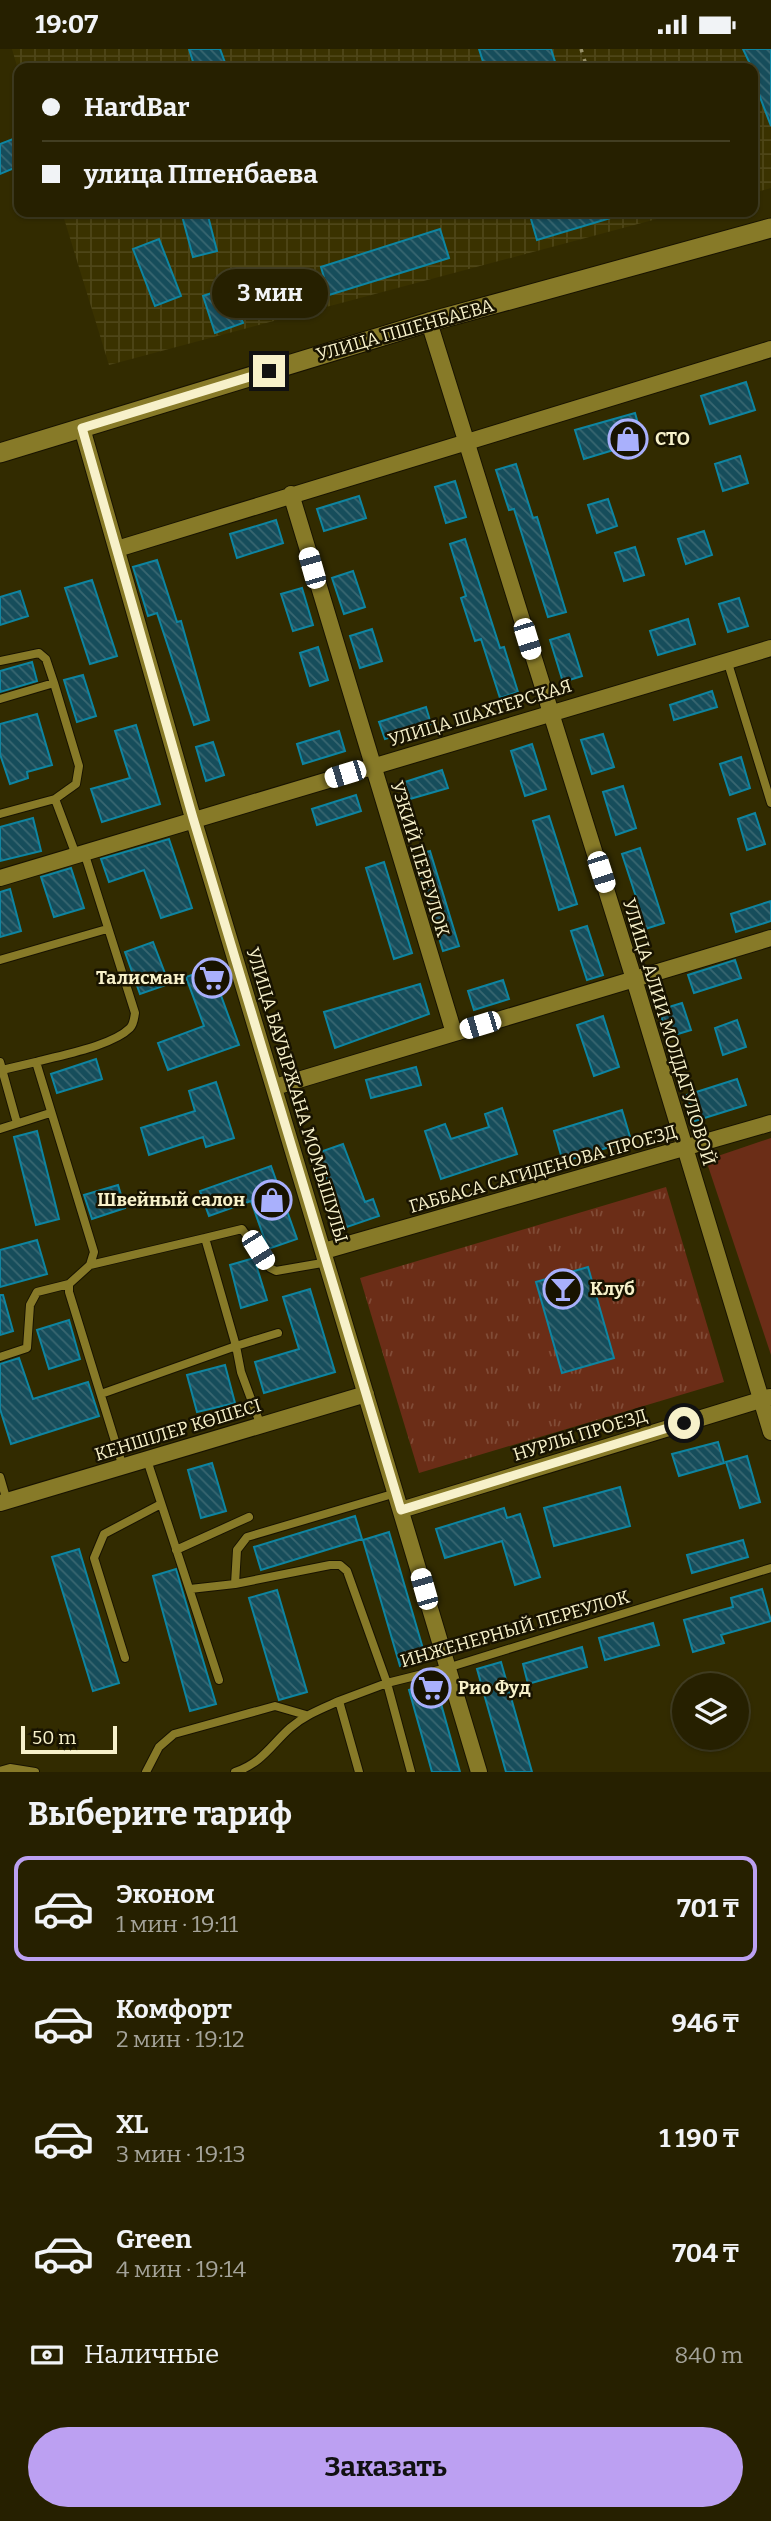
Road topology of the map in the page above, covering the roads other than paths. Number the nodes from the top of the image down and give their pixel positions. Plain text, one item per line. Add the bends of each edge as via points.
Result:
1 (771, 228) edge
2 (429, 322) junction
3 (771, 349) edge
4 (82, 428) junction
5 (466, 442) junction
6 (0, 453) edge
7 (291, 494) junction
8 (117, 549) junction
9 (771, 648) edge
10 (727, 660) junction
11 (0, 661) edge
12 (54, 683) junction
13 (0, 699) edge
14 (550, 712) junction
15 (370, 766) junction
16 (55, 799) junction
17 (771, 803) edge
18 (0, 814) edge
19 (193, 818) junction
20 (80, 853) junction
21 (0, 878) edge
22 (107, 929) junction
23 (771, 938) edge
24 (0, 960) edge
25 (634, 979) junction
26 (454, 1033) junction
27 (36, 1062) junction
28 (1, 1066) edge
29 (275, 1087) junction
30 (50, 1113) junction
31 (771, 1122) edge
32 (17, 1123) junction
33 (0, 1129) edge
34 (684, 1150) junction
35 (205, 1238) junction
36 (326, 1256) junction
37 (90, 1265) junction
38 (69, 1284) junction
39 (278, 1333) dead end
40 (236, 1346) junction
41 (0, 1357) edge
42 (101, 1394) junction
43 (366, 1394) junction
44 (766, 1398) edge
45 (261, 1426) junction
46 (771, 1432) edge
47 (147, 1460) junction
48 (123, 1467) junction
49 (0, 1477) edge
50 (396, 1493) junction
51 (4, 1502) edge
52 (161, 1504) junction
53 (401, 1510) junction
54 (249, 1517) dead end
55 (176, 1550) junction
56 (771, 1568) edge
57 (235, 1584) junction
58 (190, 1589) junction
59 (125, 1658) dead end
60 (447, 1668) junction
61 (219, 1680) dead end
62 (387, 1683) junction
63 (339, 1701) junction
64 (306, 1715) junction
65 (0, 1771) edge
66 (35, 1772) edge
67 (146, 1772) edge
68 (236, 1772) edge
69 (359, 1772) edge
70 (411, 1772) edge
71 (479, 1772) edge

1 - 2 street, УЛИЦА ПШЕНБАЕВА
2 - 4 street, УЛИЦА ПШЕНБАЕВА
2 - 5 street, УЛИЦА АЛИИ МОЛДАГУЛОВОЙ
3 - 5 street
4 - 6 street, УЛИЦА ПШЕНБАЕВА
4 - 8 street, УЛИЦА БАУЫРЖАНА МОМЫШУЛЫ
5 - 7 street
5 - 14 street, УЛИЦА АЛИИ МОЛДАГУЛОВОЙ
7 - 8 street
7 - 15 street, УЗКИЙ ПЕРЕУЛОК
8 - 19 street, УЛИЦА БАУЫРЖАНА МОМЫШУЛЫ
9 - 10 street, УЛИЦА ШАХТЕРСКАЯ
10 - 14 street, УЛИЦА ШАХТЕРСКАЯ
10 - 17 lane
11 - 12 lane via 39,653 46,659
12 - 13 lane
12 - 16 lane via 79,766 76,784
14 - 15 street, УЛИЦА ШАХТЕРСКАЯ
14 - 25 street, УЛИЦА АЛИИ МОЛДАГУЛОВОЙ
15 - 19 street, УЛИЦА ШАХТЕРСКАЯ
15 - 26 street, УЗКИЙ ПЕРЕУЛОК
16 - 18 lane
16 - 20 lane
19 - 20 street, УЛИЦА ШАХТЕРСКАЯ
19 - 29 street, УЛИЦА БАУЫРЖАНА МОМЫШУЛЫ
20 - 21 street, УЛИЦА ШАХТЕРСКАЯ
20 - 22 lane
22 - 24 lane
22 - 27 lane via 134,1022 130,1029 100,1043
23 - 25 street
25 - 26 street
25 - 34 street, УЛИЦА АЛИИ МОЛДАГУЛОВОЙ
26 - 29 street
27 - 28 lane
27 - 30 lane
28 - 32 lane
29 - 36 street, УЛИЦА БАУЫРЖАНА МОМЫШУЛЫ
30 - 32 lane
30 - 37 lane via 94,1252
31 - 34 street, ГАББАСА САГИДЕНОВА ПРОЕЗД
32 - 33 lane
34 - 36 street, ГАББАСА САГИДЕНОВА ПРОЕЗД
34 - 44 street, УЛИЦА АЛИИ МОЛДАГУЛОВОЙ
35 - 36 lane via 242,1229 276,1271
35 - 37 lane
35 - 40 lane
36 - 43 street, УЛИЦА БАУЫРЖАНА МОМЫШУЛЫ
37 - 38 lane
38 - 41 lane via 37,1292 30,1305 27,1348
38 - 42 lane
39 - 40 lane
40 - 42 lane
40 - 45 lane
42 - 48 lane
43 - 45 street, КЕНШІЛЕР КӨШЕСІ
43 - 50 street, УЛИЦА БАУЫРЖАНА МОМЫШУЛЫ
44 - 46 street, УЛИЦА АЛИИ МОЛДАГУЛОВОЙ
44 - 53 street, НУРЛЫ ПРОЕЗД
45 - 47 street, КЕНШІЛЕР КӨШЕСІ
47 - 48 street, КЕНШІЛЕР КӨШЕСІ
47 - 52 lane
48 - 51 street, КЕНШІЛЕР КӨШЕСІ
49 - 51 lane
50 - 53 street, УЛИЦА БАУЫРЖАНА МОМЫШУЛЫ
50 - 57 lane via 247,1537 237,1550
52 - 55 lane
52 - 59 lane via 104,1534 94,1558
53 - 60 street, УЛИЦА БАУЫРЖАНА МОМЫШУЛЫ
54 - 55 lane
55 - 58 lane
56 - 60 lane, ИНЖЕНЕРНЫЙ ПЕРЕУЛОК
57 - 58 lane
57 - 62 lane via 340,1565 347,1571
58 - 61 lane
60 - 62 lane, ИНЖЕНЕРНЫЙ ПЕРЕУЛОК
60 - 71 street, УЛИЦА БАУЫРЖАНА МОМЫШУЛЫ
62 - 63 lane, ИНЖЕНЕРНЫЙ ПЕРЕУЛОК
62 - 70 lane
63 - 64 lane, ИНЖЕНЕРНЫЙ ПЕРЕУЛОК
63 - 69 lane
64 - 67 lane via 275,1706 174,1734 159,1747
64 - 68 lane, ИНЖЕНЕРНЫЙ ПЕРЕУЛОК via 263,1759
65 - 66 lane

